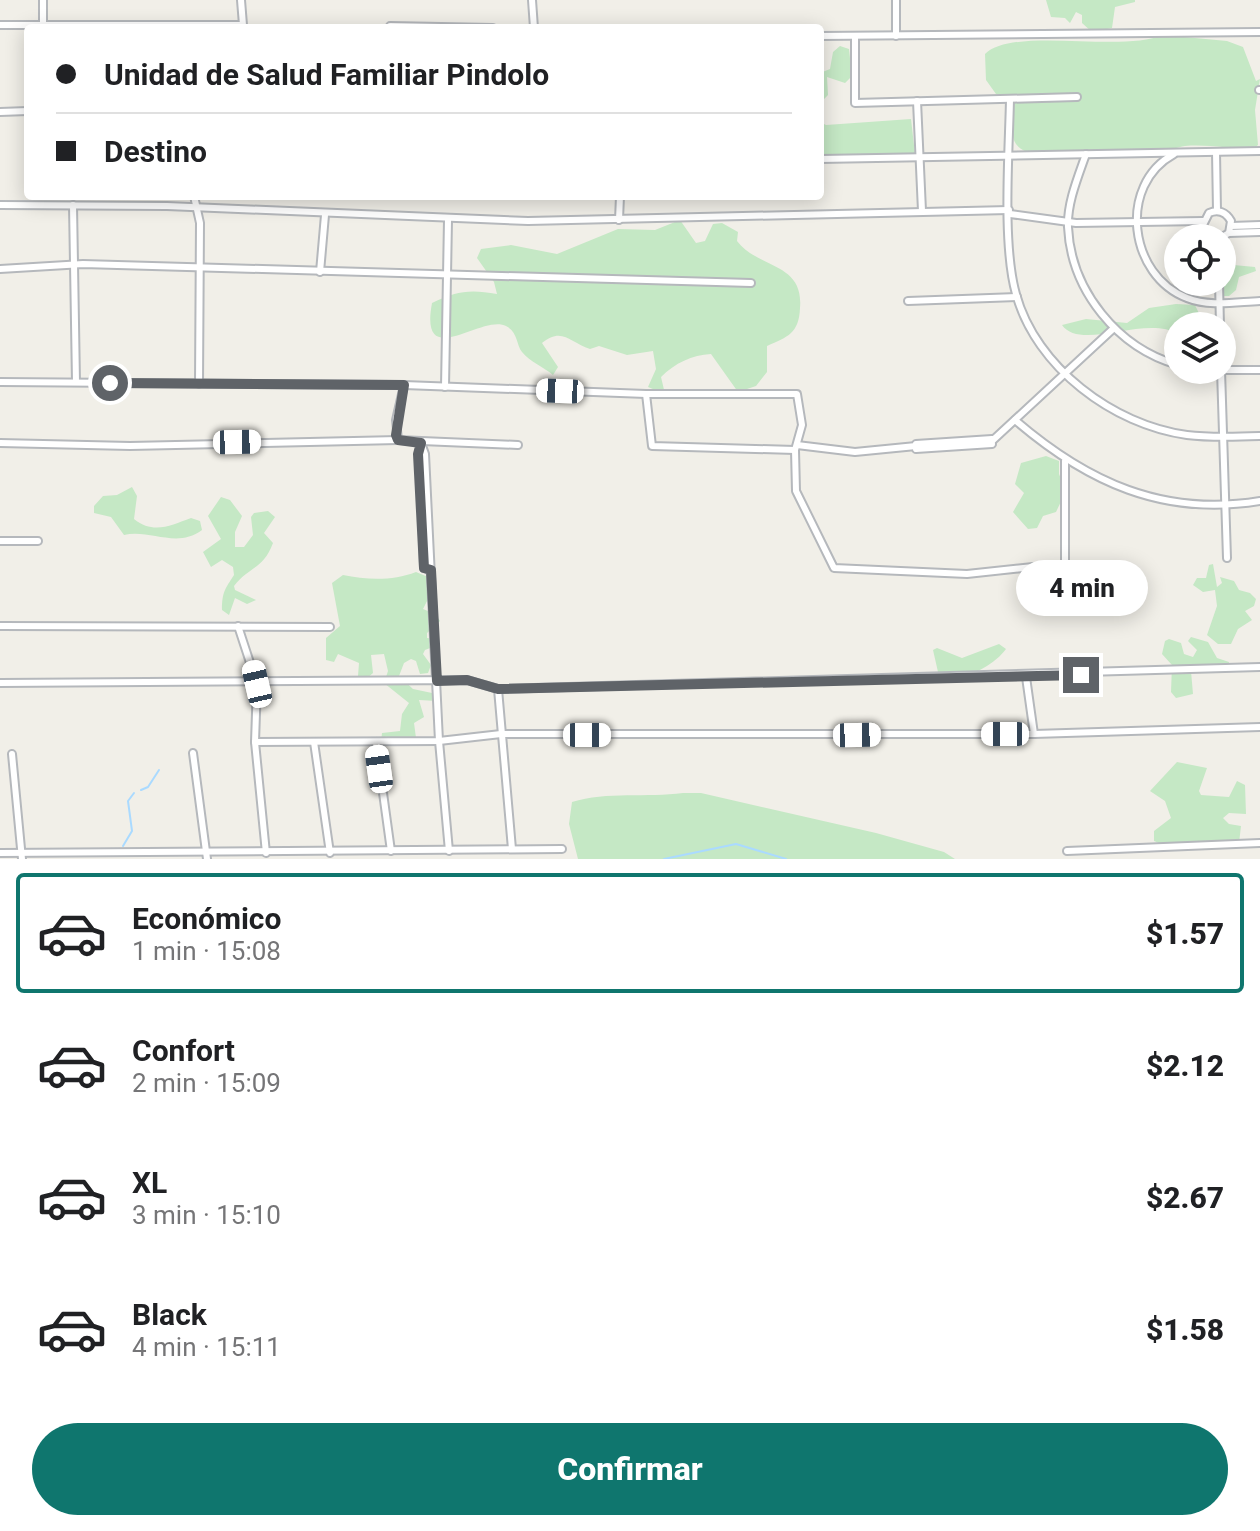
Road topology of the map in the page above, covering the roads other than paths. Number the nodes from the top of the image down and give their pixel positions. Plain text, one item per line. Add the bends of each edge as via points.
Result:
1 (43, 0) edge
2 (241, 0) edge
3 (532, 0) edge
4 (896, 0) edge
5 (43, 24) edge
6 (243, 24) edge
7 (534, 24) edge
8 (0, 25) edge
9 (24, 25) edge
10 (1260, 32) edge
11 (824, 36) edge
12 (855, 36) junction
13 (896, 36) junction
14 (1077, 97) dead end
15 (1010, 99) junction
16 (917, 101) junction
17 (24, 111) edge
18 (0, 112) edge
19 (1260, 151) edge
20 (1216, 152) junction
21 (1177, 153) junction
22 (1086, 154) junction
23 (1009, 156) junction
24 (919, 157) junction
25 (824, 159) edge
26 (195, 200) edge
27 (620, 200) edge
28 (0, 205) edge
29 (73, 205) junction
30 (196, 208) junction
31 (922, 211) junction
32 (1217, 211) junction
33 (1010, 212) junction
34 (325, 215) junction
35 (448, 220) junction
36 (619, 220) junction
37 (1204, 221) junction
38 (1069, 222) junction
39 (1136, 222) junction
40 (1204, 224) edge
41 (1229, 224) edge
42 (1260, 225) edge
43 (1236, 228) edge
44 (1236, 230) edge
45 (1260, 232) edge
46 (74, 264) junction
47 (199, 268) junction
48 (0, 269) edge
49 (320, 272) junction
50 (448, 277) junction
51 (751, 283) dead end
52 (1219, 296) edge
53 (1017, 297) junction
54 (908, 301) dead end
55 (1260, 301) edge
56 (1219, 303) junction
57 (1219, 312) edge
58 (1114, 328) junction
59 (1164, 359) edge
60 (1236, 370) edge
61 (1260, 370) edge
62 (1065, 373) junction
63 (0, 382) edge
64 (76, 382) junction
65 (199, 384) junction
66 (1221, 384) edge
67 (404, 385) junction
68 (445, 387) junction
69 (646, 394) junction
70 (1015, 420) junction
71 (1260, 436) edge
72 (1223, 438) junction
73 (398, 440) junction
74 (0, 443) edge
75 (421, 443) junction
76 (518, 445) dead end
77 (796, 448) junction
78 (1065, 461) junction
79 (1260, 501) edge
80 (1225, 506) junction
81 (0, 541) edge
82 (38, 541) dead end
83 (1227, 558) dead end
84 (1033, 567) dead end
85 (1065, 607) dead end
86 (0, 626) edge
87 (238, 626) junction
88 (330, 627) dead end
89 (1260, 667) edge
90 (1026, 677) junction
91 (437, 681) junction
92 (0, 683) edge
93 (257, 684) junction
94 (498, 689) junction
95 (1260, 727) edge
96 (501, 734) junction
97 (1034, 734) junction
98 (439, 741) junction
99 (255, 742) junction
100 (314, 742) junction
101 (376, 742) junction
102 (193, 753) dead end
103 (12, 754) dead end
104 (1260, 843) edge
105 (512, 849) junction
106 (562, 849) dead end
107 (391, 851) junction
108 (449, 851) junction
109 (1067, 851) dead end
110 (0, 853) edge
111 (266, 853) junction
112 (330, 853) junction
113 (22, 856) edge
114 (206, 856) edge

1 - 5 street
2 - 6 street
3 - 7 street
4 - 13 street
8 - 9 street
10 - 13 street
11 - 12 street
12 - 13 street
12 - 16 street via 855,103
14 - 15 street
15 - 16 street
15 - 23 street
16 - 24 street
17 - 18 street
19 - 20 street
20 - 21 street
20 - 32 street
21 - 22 street
21 - 39 street via 1147,180
22 - 23 street
22 - 38 street
23 - 24 street
23 - 33 street
24 - 25 street
24 - 31 street
26 - 30 street
27 - 36 street
28 - 29 street
29 - 30 street
29 - 46 street
30 - 34 street
30 - 47 street
31 - 33 street
31 - 36 street
32 - 37 street
32 - 41 street via 1226,214
33 - 38 street
33 - 53 street
34 - 35 street
34 - 49 street
35 - 36 street
35 - 50 street
37 - 39 street
37 - 40 street
38 - 39 street
38 - 58 street via 1086,292
39 - 56 street via 1143,253 1159,279 1186,298
42 - 43 street
44 - 45 street
46 - 47 street
46 - 48 street
46 - 64 street
47 - 49 street
47 - 65 street
49 - 50 street
50 - 51 street
50 - 68 street
52 - 56 street
53 - 54 street
53 - 62 street via 1041,344
55 - 56 street
56 - 57 street
58 - 59 street
58 - 62 street
60 - 61 street
62 - 70 street
62 - 72 street via 1112,409 1146,424 1184,435
63 - 64 street
64 - 65 street
65 - 67 street
66 - 72 street
67 - 68 street
67 - 73 street via 396,420
68 - 69 street
69 - 77 street via 652,446
69 - 77 street via 797,394 802,413
70 - 77 street via 992,441 855,452
70 - 78 street
71 - 72 street
72 - 80 street
73 - 74 street
73 - 75 street
75 - 76 street
75 - 91 street
77 - 84 street via 798,496 834,568 967,574
78 - 80 street via 1149,497
78 - 85 street
79 - 80 street
80 - 83 street
81 - 82 street
86 - 87 street
87 - 88 street
87 - 93 street
89 - 90 street
90 - 94 street
90 - 97 street
91 - 93 street
91 - 94 street via 467,680
91 - 98 street
92 - 93 street
93 - 99 street
94 - 96 street
95 - 97 street
96 - 97 street
96 - 98 street
96 - 105 street
98 - 101 street
98 - 108 street
99 - 100 street
99 - 111 street
100 - 101 street
100 - 112 street
101 - 107 street
102 - 114 street
103 - 113 street
104 - 109 street
105 - 106 street
105 - 108 street
107 - 108 street
107 - 112 street
110 - 113 street
111 - 112 street
111 - 114 street
113 - 114 street

